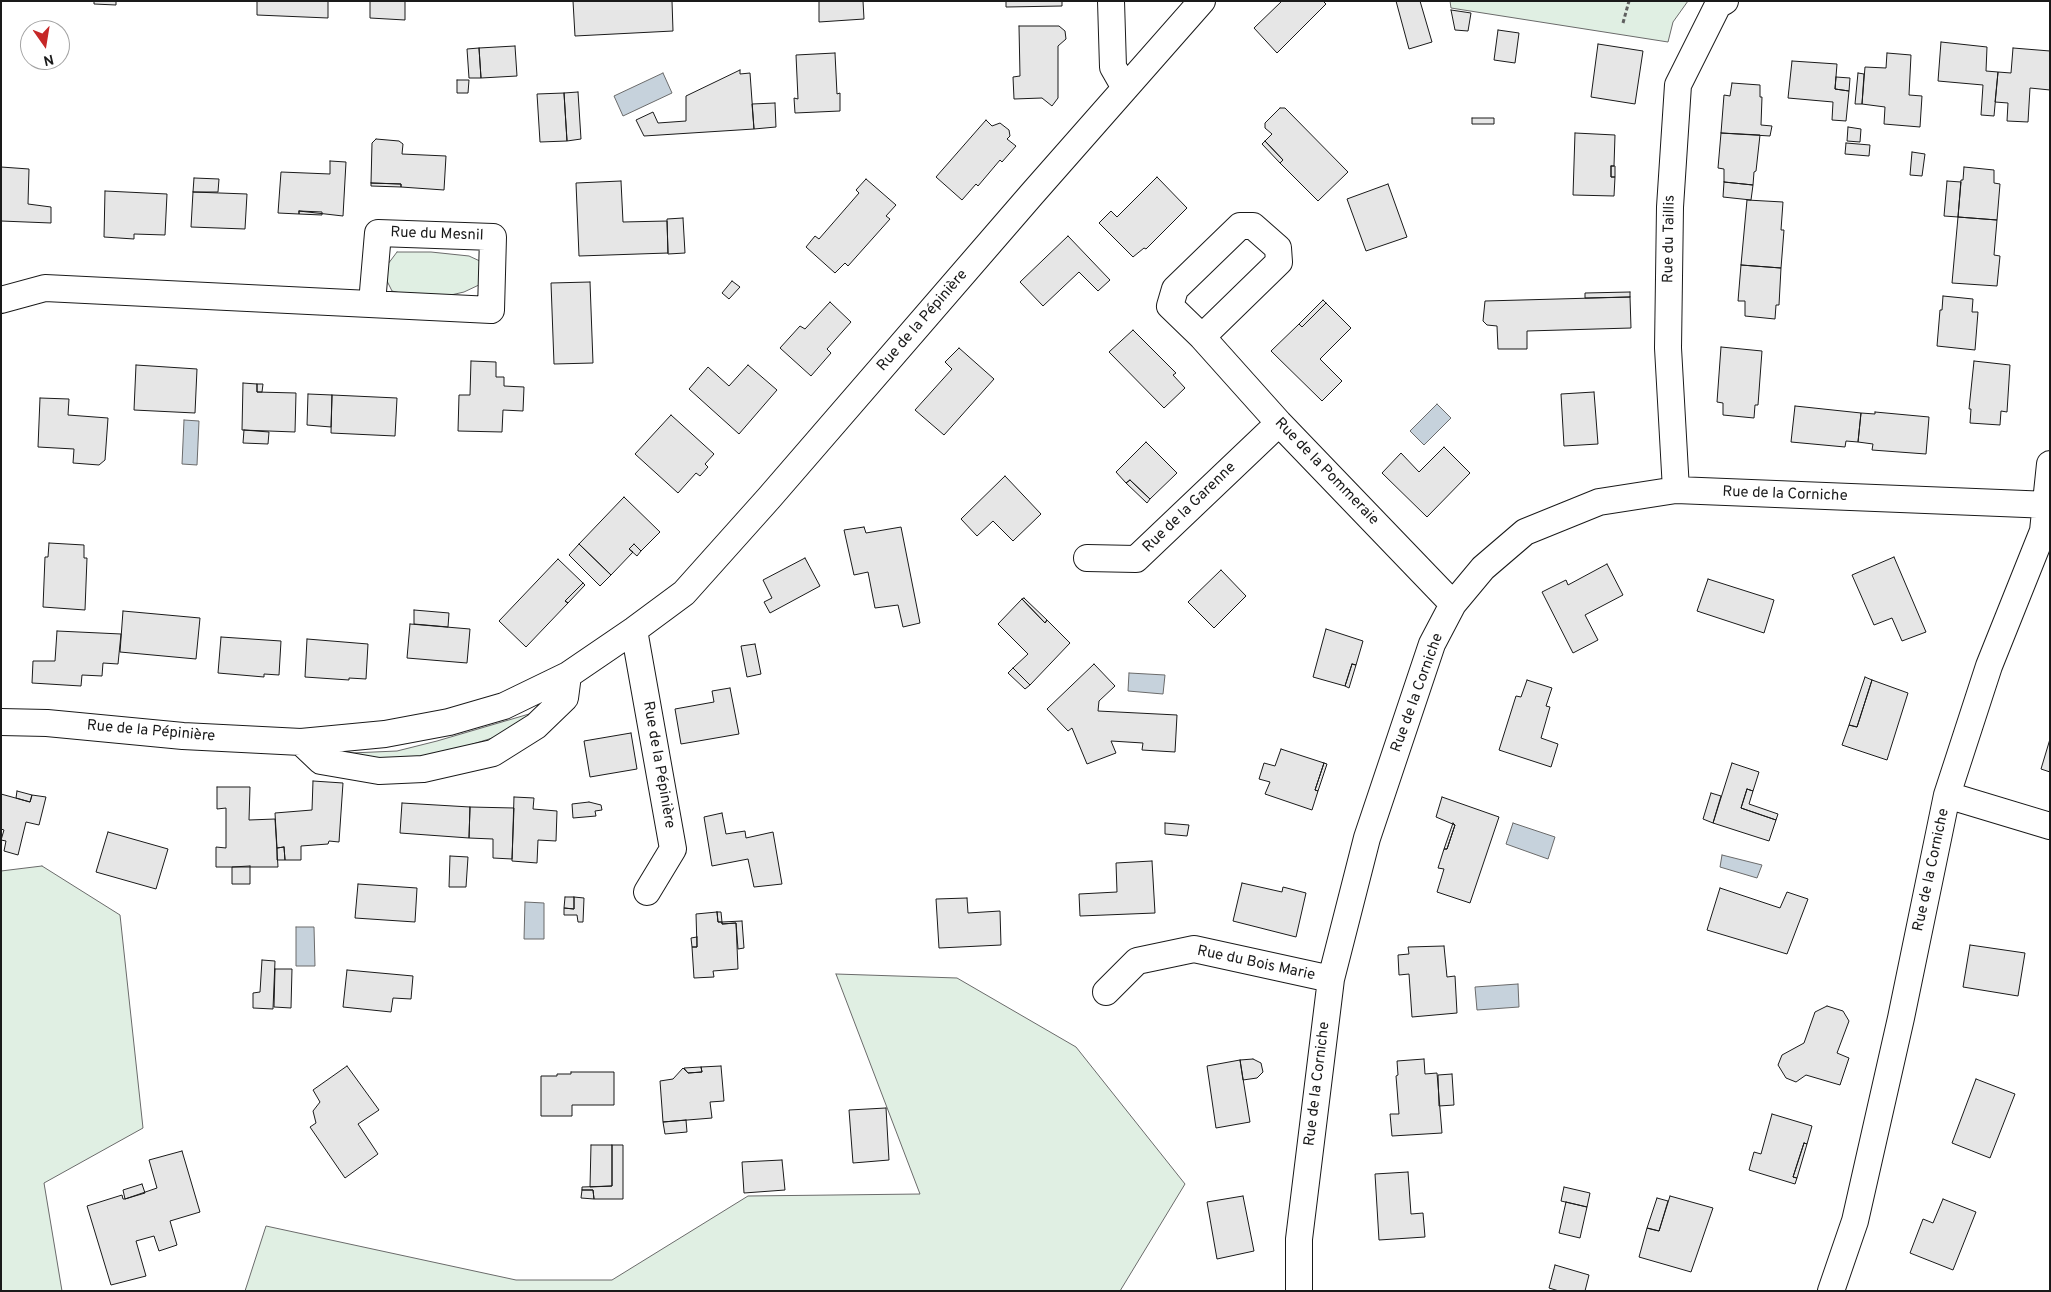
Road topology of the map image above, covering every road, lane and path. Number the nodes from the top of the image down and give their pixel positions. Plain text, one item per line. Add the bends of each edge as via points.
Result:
1 (1111, 1) edge
2 (1202, 1) edge
3 (1629, 1) edge
4 (1725, 1) edge
5 (1623, 23) dead end
6 (1125, 88) junction
7 (1, 300) edge
8 (372, 303) junction
9 (1202, 337) dead end
10 (1279, 423) junction
11 (2050, 464) edge
12 (1676, 490) junction
13 (2048, 505) edge
14 (1087, 558) dead end
15 (1453, 604) junction
16 (634, 630) junction
17 (568, 675) junction
18 (1, 722) edge
19 (302, 742) junction
20 (1947, 795) junction
21 (2050, 826) edge
22 (647, 892) dead end
23 (1331, 979) junction
24 (1106, 992) dead end
25 (1299, 1291) edge
26 (1831, 1291) edge

1 - 6 street via 1113,66
2 - 6 street, Rue de la Pépinière
3 - 5 path
4 - 12 street, Rue du Taillis via 1718,5 1678,85 1670,207 1668,348
6 - 16 street, Rue de la Pépinière via 776,491 684,592
7 - 8 street, Rue du Mesnil via 45,288
8 - 8 street, Rue du Mesnil via 378,233 493,238 491,310
9 - 10 street, Rue de la Pommeraie
10 - 14 street, Rue de la Garenne via 1136,559
10 - 15 street, Rue de la Pommeraie
11 - 13 street
12 - 13 street, Rue de la Corniche
12 - 15 street, Rue de la Corniche via 1599,502 1525,532 1483,568
13 - 20 street, Rue de la Corniche via 2043,531 1989,666
15 - 23 street, Rue de la Corniche via 1432,644 1367,838
16 - 17 street, Rue de la Pépinière
16 - 22 street, Rue de la Pépinière via 673,850
17 - 19 street, Rue de la Pépinière via 504,706 449,722 385,734
17 - 19 street via 565,698 536,726 493,753 423,769 379,771 321,761
18 - 19 street, Rue de la Pépinière
20 - 21 street
20 - 26 street, Rue de la Corniche via 1855,1221
23 - 24 street, Rue du Bois Marie via 1194,949 1137,961
23 - 25 street, Rue de la Corniche via 1299,1239

